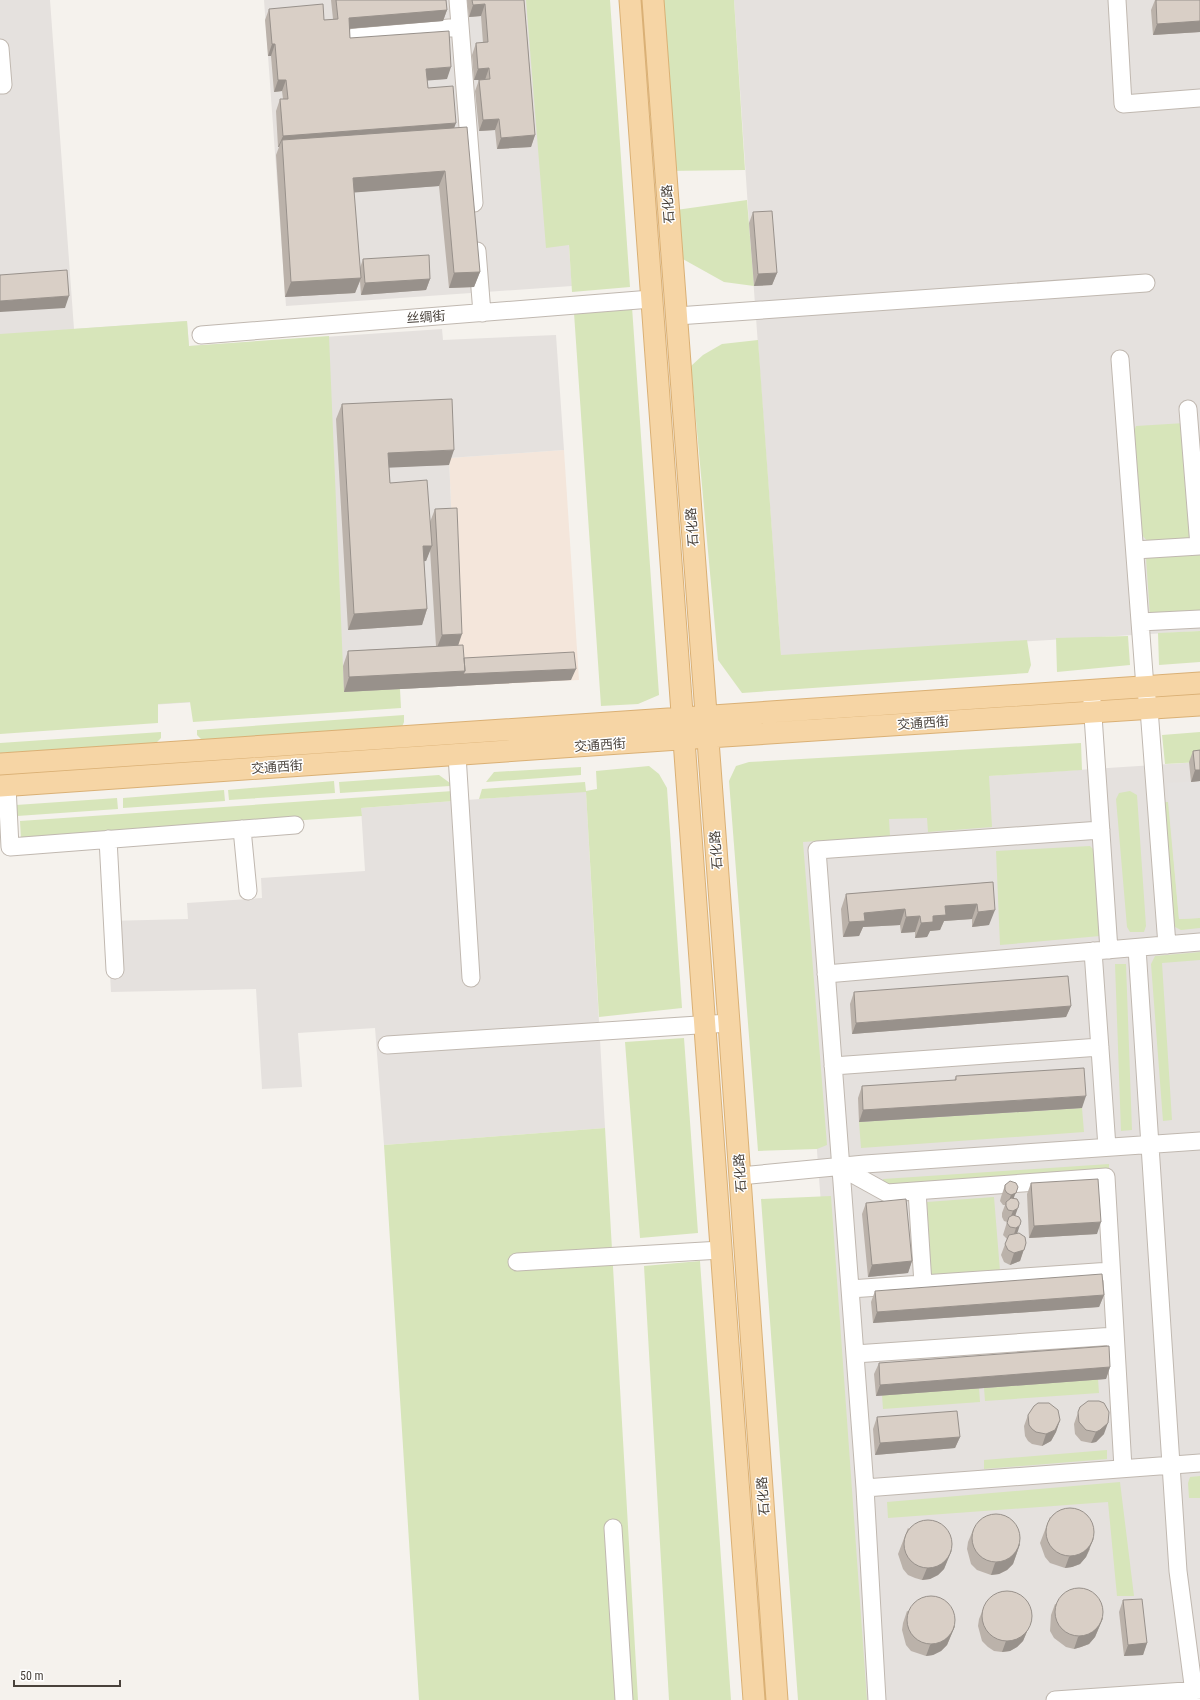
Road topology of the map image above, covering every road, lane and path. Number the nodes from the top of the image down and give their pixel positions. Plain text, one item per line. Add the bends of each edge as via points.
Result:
1 (458, 0) edge
2 (630, 0) edge
3 (653, 0) edge
4 (1117, 0) edge
5 (460, 27) junction
6 (354, 37) edge
7 (0, 48) edge
8 (0, 85) edge
9 (1200, 98) edge
10 (1146, 283) dead end
11 (651, 299) junction
12 (482, 313) junction
13 (677, 316) junction
14 (201, 335) dead end
15 (1120, 359) dead end
16 (1188, 410) dead end
17 (1199, 546) edge
18 (1135, 550) junction
19 (1200, 619) edge
20 (1140, 622) junction
21 (1200, 683) edge
22 (1145, 687) junction
23 (1092, 690) junction
24 (1200, 705) edge
25 (1149, 709) junction
26 (1093, 712) junction
27 (706, 716) junction
28 (681, 718) junction
29 (708, 737) junction
30 (683, 739) junction
31 (458, 755) junction
32 (0, 764) edge
33 (3, 786) edge
34 (295, 825) dead end
35 (242, 829) junction
36 (1101, 830) junction
37 (108, 839) junction
38 (248, 891) dead end
39 (1200, 942) edge
40 (1167, 945) junction
41 (1137, 948) junction
42 (1101, 950) junction
43 (115, 970) dead end
44 (826, 974) junction
45 (471, 978) dead end
46 (729, 1023) junction
47 (704, 1024) junction
48 (387, 1045) dead end
49 (1100, 1047) junction
50 (833, 1066) junction
51 (1200, 1141) edge
52 (1150, 1145) junction
53 (1107, 1148) junction
54 (840, 1167) junction
55 (740, 1176) junction
56 (917, 1191) junction
57 (721, 1250) junction
58 (518, 1262) dead end
59 (1111, 1271) junction
60 (923, 1284) junction
61 (850, 1288) junction
62 (1115, 1336) junction
63 (854, 1354) junction
64 (1200, 1463) edge
65 (1171, 1465) junction
66 (1122, 1468) junction
67 (865, 1488) junction
68 (613, 1528) dead end
69 (1196, 1694) edge
70 (624, 1700) edge
71 (754, 1700) edge
72 (777, 1700) edge
73 (877, 1700) edge
74 (1055, 1700) edge

1 - 5 street
2 - 11 main road, 石化路
3 - 13 main road, 石化路
4 - 9 street via 1123,104
5 - 6 street
5 - 12 street
7 - 8 street via 3,85
10 - 13 street
11 - 12 street, 丝绸街
11 - 28 main road, 石化路
12 - 14 street, 丝绸街
13 - 27 main road, 石化路
15 - 18 street
16 - 17 street
17 - 18 street
18 - 20 street
19 - 20 street
20 - 22 street
21 - 22 main road, 交通西街
22 - 23 main road, 交通西街
22 - 25 street
23 - 26 street
23 - 27 main road, 交通西街
24 - 25 main road, 交通西街
25 - 26 main road, 交通西街
25 - 40 street
26 - 29 main road, 交通西街
26 - 36 street
27 - 28 main road, 交通西街
27 - 29 main road, 石化路
28 - 30 main road, 石化路
28 - 32 main road, 交通西街
29 - 30 main road, 交通西街
29 - 46 main road, 石化路
30 - 31 main road, 交通西街
30 - 47 main road, 石化路
31 - 33 main road, 交通西街
31 - 45 street
33 - 37 street via 10,846
34 - 35 street
35 - 37 street
35 - 38 street
36 - 42 street
36 - 44 street via 817,850
37 - 43 street
39 - 40 street
40 - 41 street
41 - 42 street
41 - 52 street
42 - 44 street
42 - 49 street
44 - 50 street
46 - 47 street
46 - 55 main road, 石化路
47 - 48 street
47 - 57 main road, 石化路
49 - 50 street
49 - 53 street
50 - 54 street
51 - 52 street
52 - 53 street
52 - 65 street
53 - 54 street
54 - 55 street
54 - 56 street via 887,1193
54 - 61 street
55 - 72 main road, 石化路
56 - 59 street via 1106,1177
56 - 60 street
57 - 58 street
57 - 71 main road, 石化路
59 - 60 street
59 - 62 street
60 - 61 street
61 - 63 street
62 - 63 street
62 - 66 street
63 - 67 street
64 - 65 street
65 - 66 street
65 - 69 street via 1178,1572
66 - 67 street
67 - 73 street
68 - 70 street
69 - 74 street

